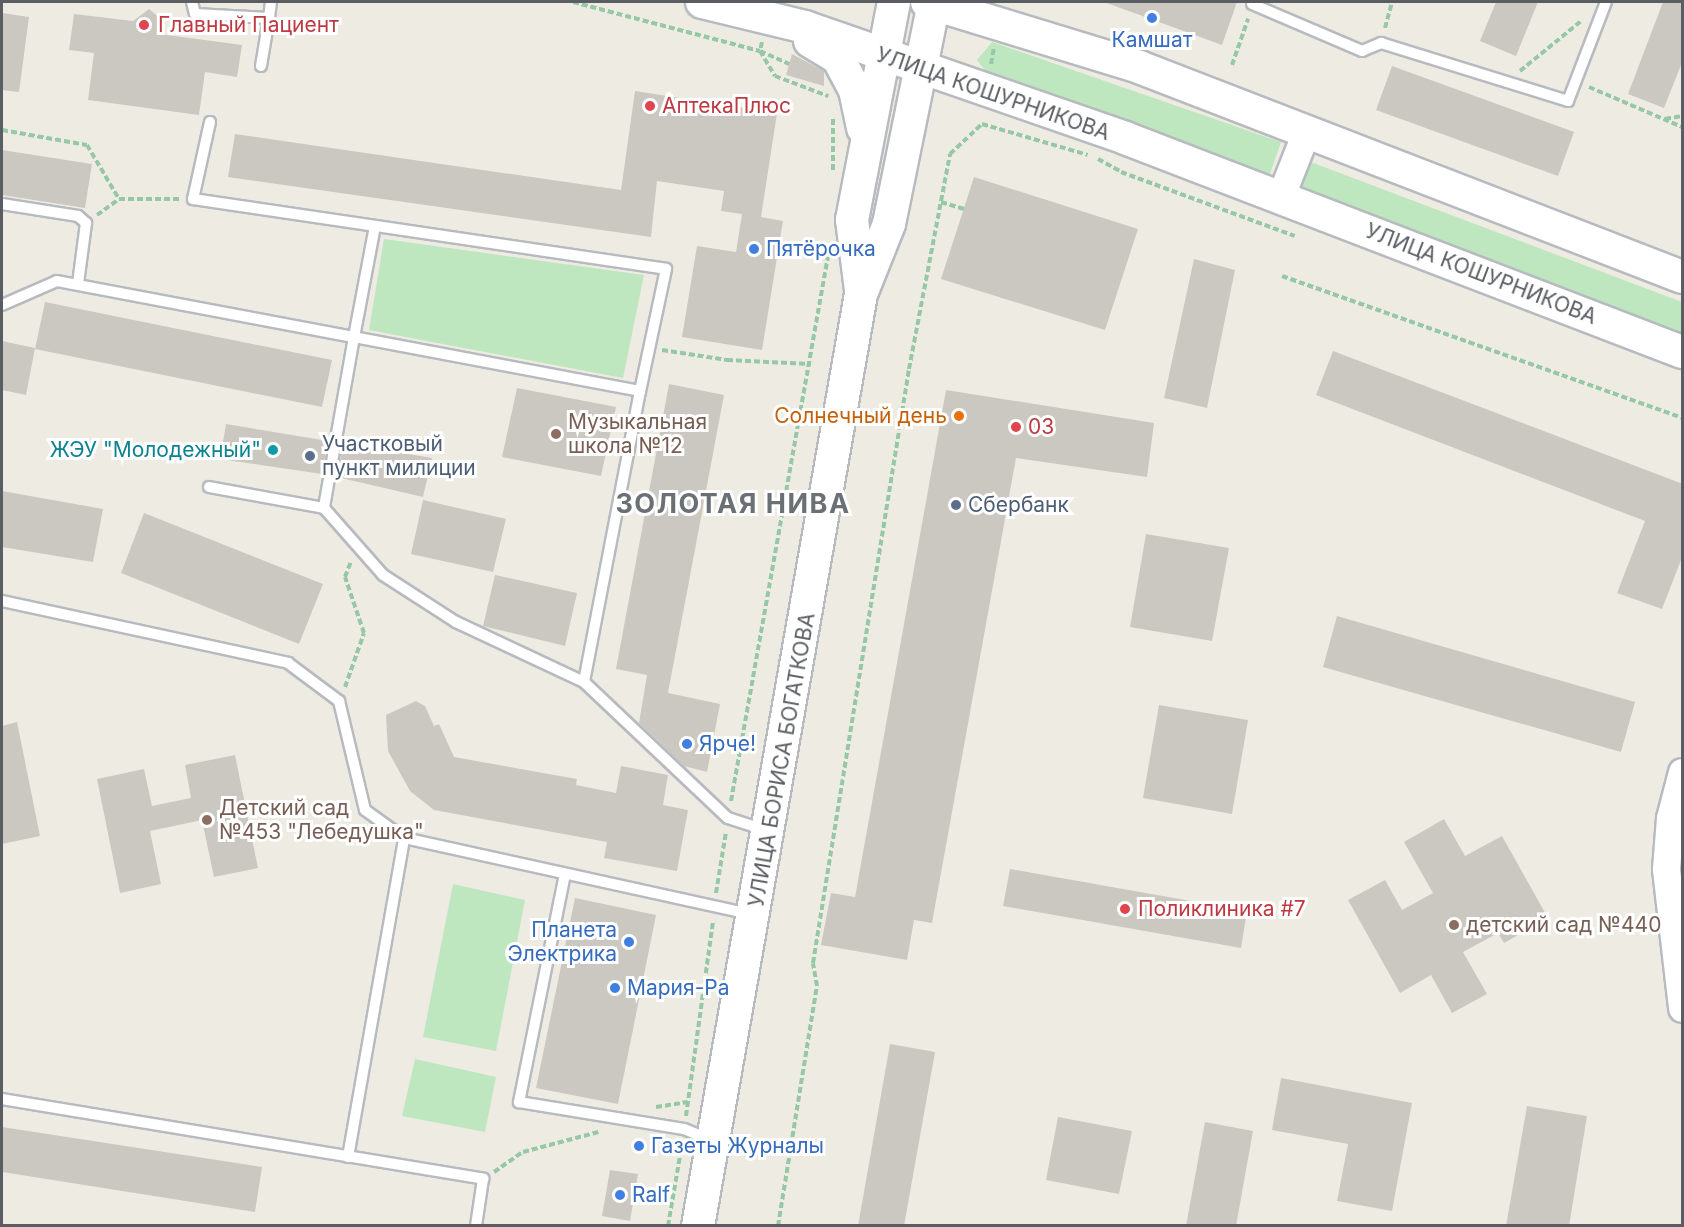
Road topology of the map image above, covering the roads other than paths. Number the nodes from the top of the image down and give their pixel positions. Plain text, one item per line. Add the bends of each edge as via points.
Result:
1 (192, 2) edge
2 (271, 2) edge
3 (702, 2) edge
4 (894, 2) edge
5 (932, 2) edge
6 (1606, 2) edge
7 (1251, 9) road end
8 (269, 18) junction
9 (756, 25) junction
10 (883, 57) junction
11 (261, 66) dead end
12 (920, 70) junction
13 (210, 122) dead end
14 (1306, 132) junction
15 (865, 138) junction
16 (1280, 198) junction
17 (2, 204) edge
18 (375, 226) junction
19 (1683, 277) edge
20 (78, 284) junction
21 (861, 294) junction
22 (2, 305) edge
23 (354, 337) junction
24 (1683, 352) edge
25 (640, 391) junction
26 (208, 487) dead end
27 (324, 508) junction
28 (2, 601) edge
29 (584, 682) junction
30 (1683, 772) edge
31 (771, 832) junction
32 (404, 838) junction
33 (565, 874) junction
34 (754, 915) junction
35 (1683, 1008) edge
36 (2, 1099) edge
37 (698, 1135) junction
38 (348, 1157) junction
39 (476, 1226) edge
40 (698, 1226) edge

1 - 8 lane via 195,14
2 - 8 lane
3 - 9 main road, УЛИЦА КОШУРНИКОВА
4 - 10 main road, УЛИЦА БОРИСА БОГАТКОВА
5 - 12 main road, УЛИЦА БОРИСА БОГАТКОВА
5 - 14 main road via 1139,67
6 - 7 lane via 1568,101 1381,43 1362,51
8 - 11 lane
9 - 10 main road, УЛИЦА КОШУРНИКОВА
9 - 15 main road via 838,58 855,90
10 - 12 main road, УЛИЦА КОШУРНИКОВА
10 - 15 main road, УЛИЦА БОРИСА БОГАТКОВА
12 - 16 main road, УЛИЦА КОШУРНИКОВА via 1125,138
12 - 21 main road, УЛИЦА БОРИСА БОГАТКОВА via 889,224
13 - 18 lane via 193,199
14 - 16 street
14 - 19 main road
15 - 21 main road, УЛИЦА БОРИСА БОГАТКОВА via 852,219
16 - 24 main road, УЛИЦА КОШУРНИКОВА
17 - 20 lane via 78,216 86,223
18 - 23 lane
18 - 25 lane via 666,269
20 - 22 lane via 57,281
20 - 23 lane
21 - 31 main road, УЛИЦА БОРИСА БОГАТКОВА
23 - 25 lane
23 - 27 lane
25 - 29 lane
26 - 27 lane
27 - 29 lane via 383,576 456,622
28 - 32 lane via 288,663 339,701 365,810
29 - 31 lane via 728,818
30 - 35 street via 1670,818 1666,869
31 - 34 main road, УЛИЦА БОРИСА БОГАТКОВА
32 - 33 lane
32 - 38 lane
33 - 34 lane
33 - 37 lane via 519,1102
34 - 37 main road, УЛИЦА БОРИСА БОГАТКОВА
36 - 38 lane
37 - 40 main road, УЛИЦА БОРИСА БОГАТКОВА
38 - 39 lane via 483,1179

